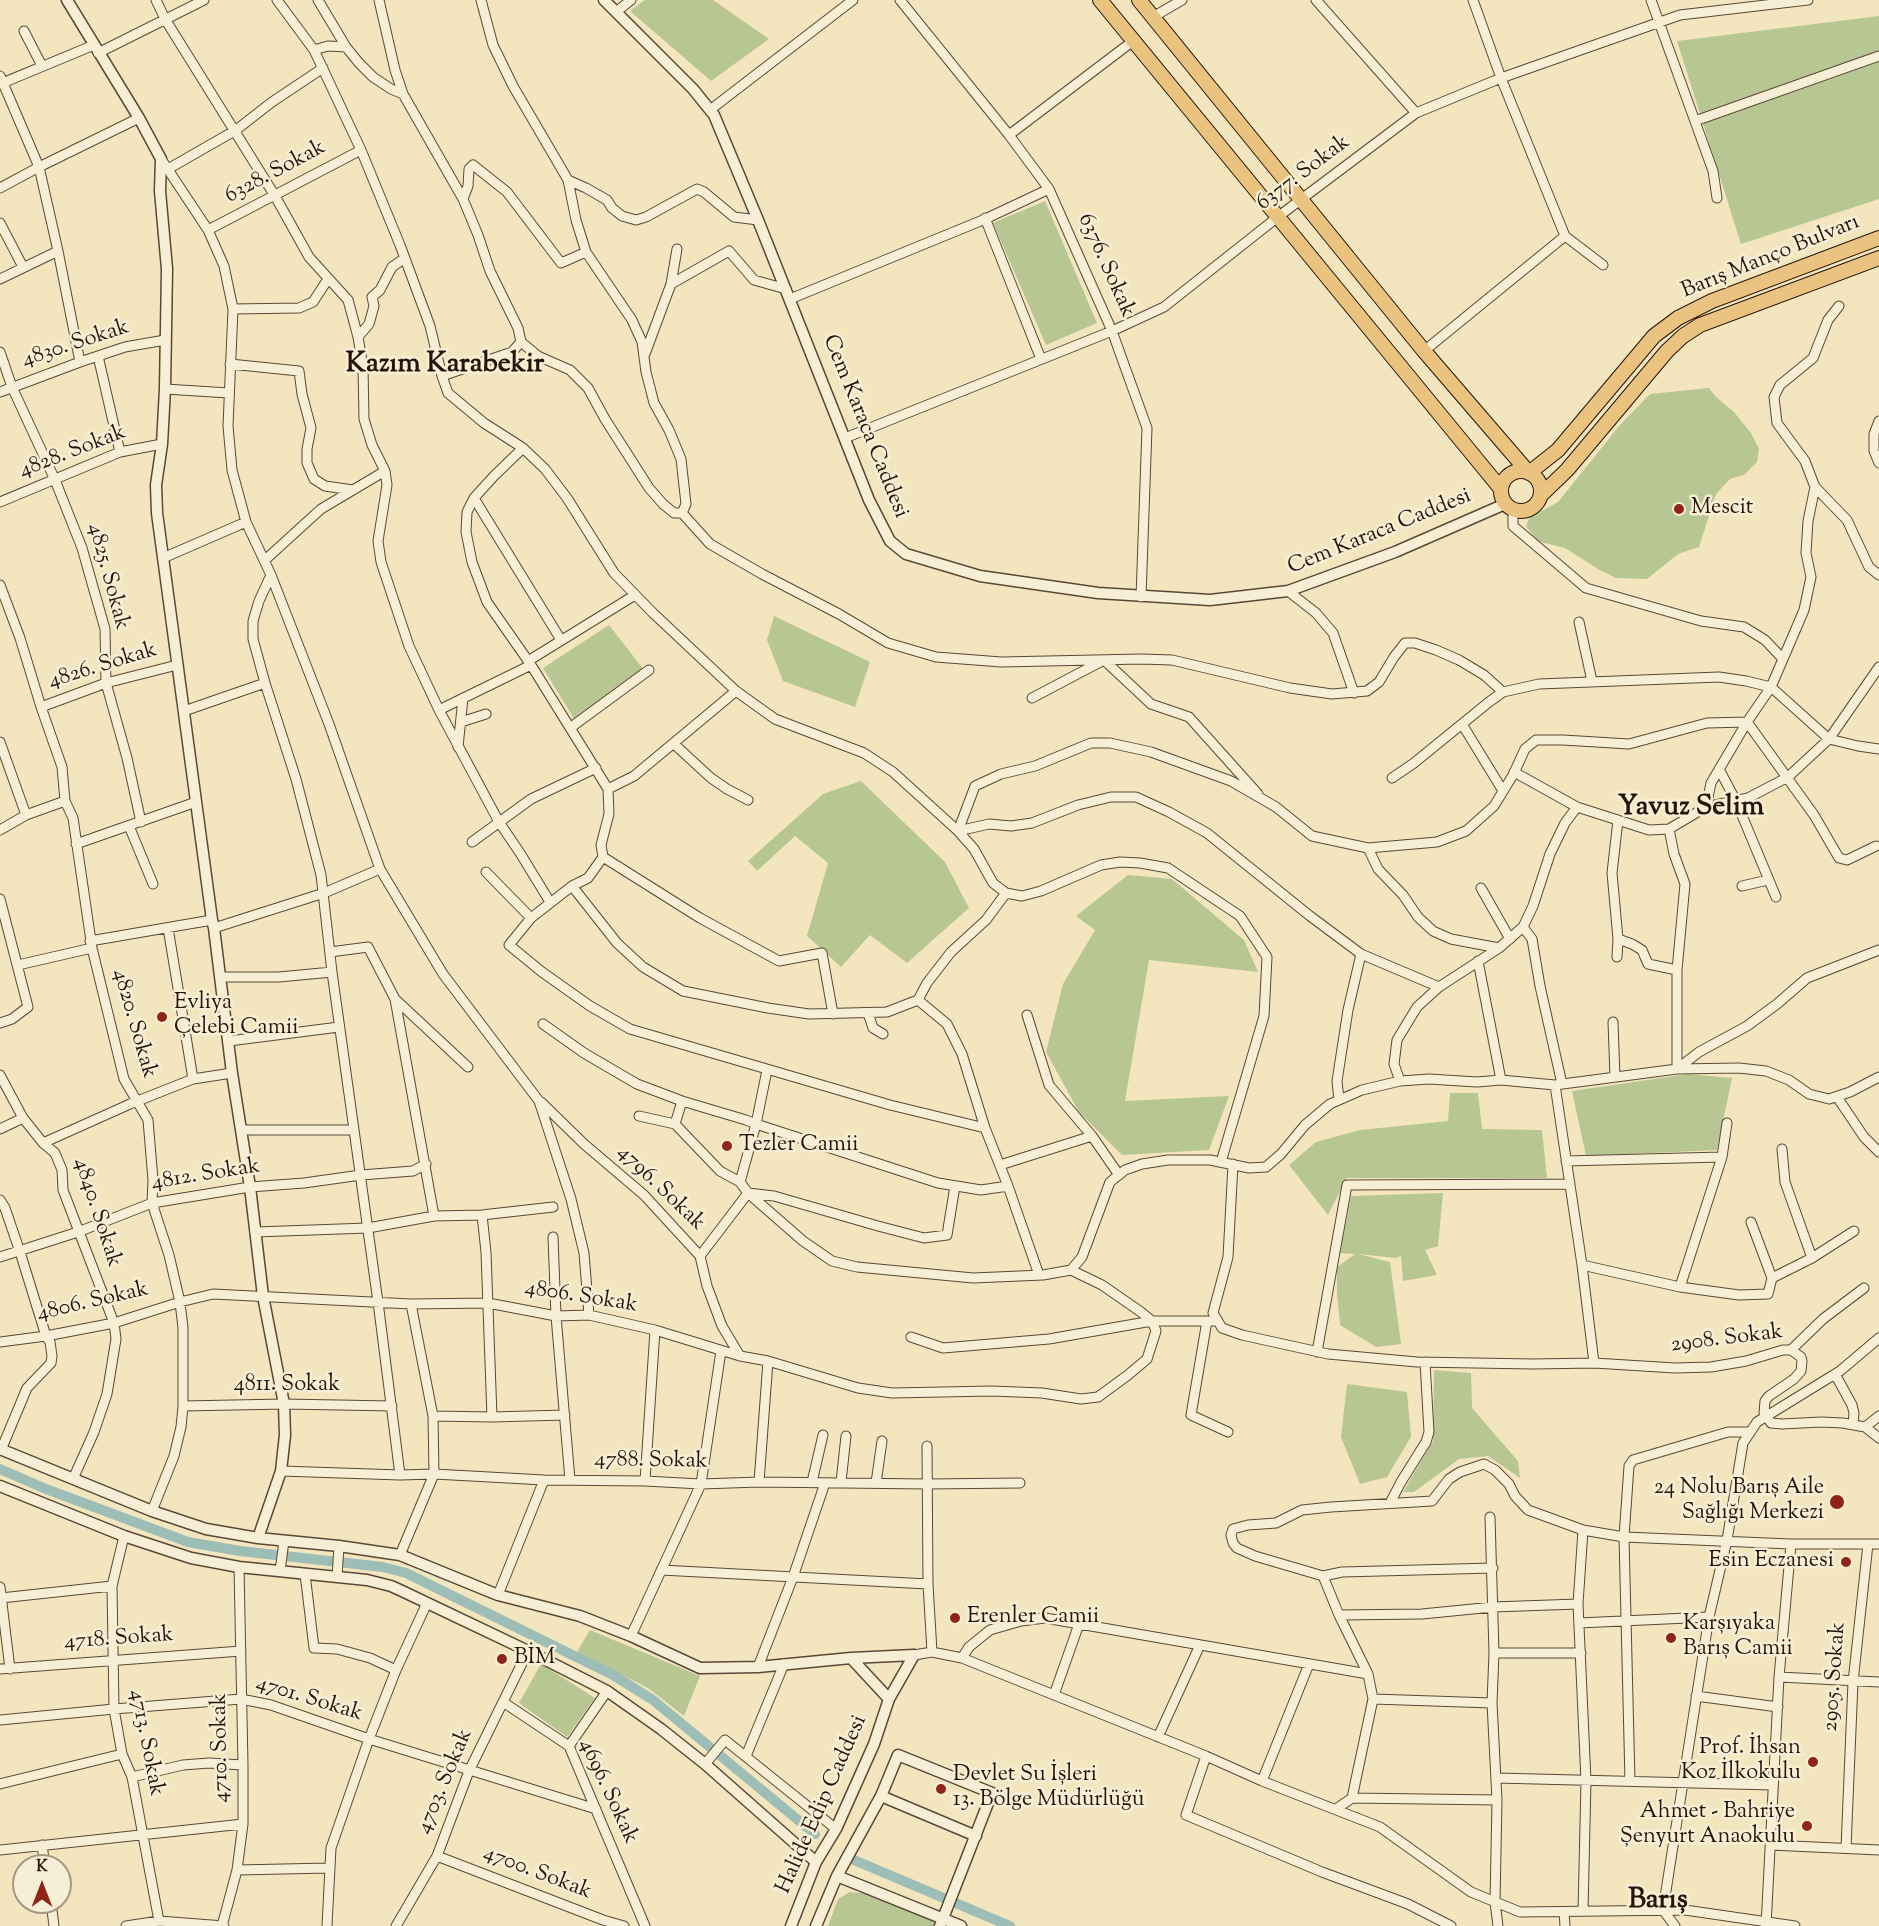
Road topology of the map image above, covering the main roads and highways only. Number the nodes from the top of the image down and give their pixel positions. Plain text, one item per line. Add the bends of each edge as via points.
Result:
1 (1100, 0) edge
2 (1139, 0) edge
3 (1879, 237) edge
4 (1879, 258) edge
5 (1529, 473) junction
6 (1501, 489) junction
7 (1541, 495) junction

1 - 6 main road
2 - 5 main road via 1424,351
3 - 5 main road, Barış Manço Bulvarı via 1712,300 1678,318 1654,336 1558,450
4 - 7 main road, Barış Manço Bulvarı via 1700,325 1683,336
5 - 6 main road via 1511,474
5 - 7 main road via 1538,479
6 - 7 main road via 1509,507 1522,512 1538,503

